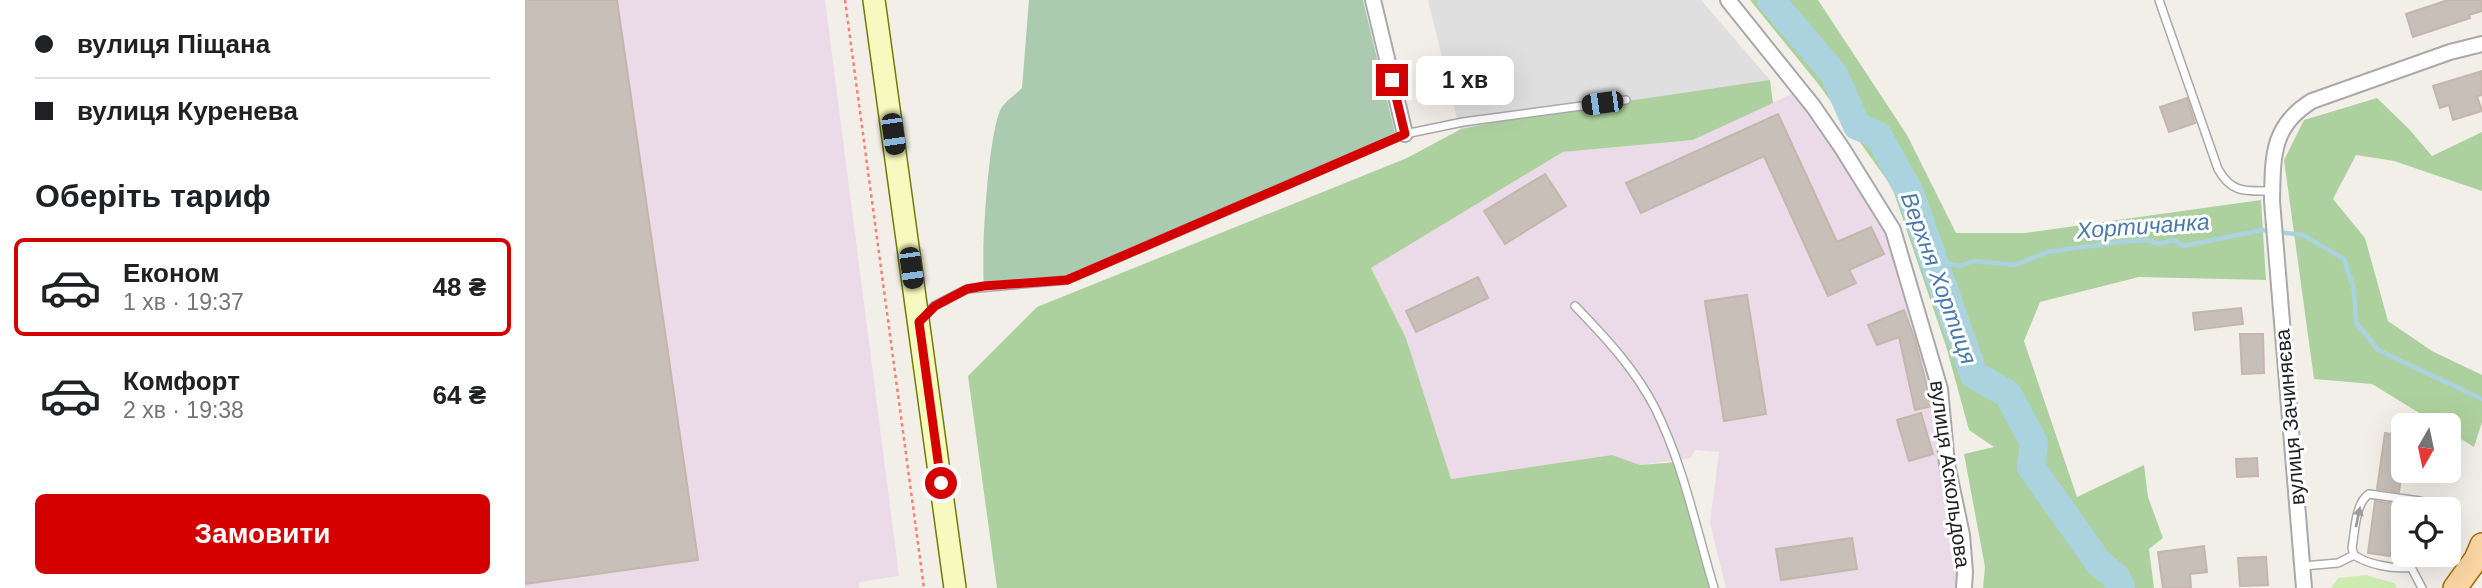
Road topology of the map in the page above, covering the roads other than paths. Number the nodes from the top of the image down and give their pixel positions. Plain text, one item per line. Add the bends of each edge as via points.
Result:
1 (874, 0) edge
2 (1373, 0) edge
3 (1728, 0) edge
4 (2159, 0) edge
5 (2482, 44) edge
6 (1626, 100) dead end
7 (1405, 134) junction
8 (2272, 191) junction
9 (1575, 306) dead end
10 (919, 322) junction
11 (2392, 497) edge
12 (2482, 545) edge
13 (2354, 555) junction
14 (2302, 566) junction
15 (2391, 566) edge
16 (2411, 567) edge
17 (955, 588) edge
18 (1714, 588) edge
19 (1963, 588) edge
20 (2304, 588) edge
21 (2422, 588) edge
22 (2455, 588) edge

1 - 10 street
2 - 7 street
3 - 19 street, вулиця Аскольдова via 1813,106 1893,230 1940,389 1947,464 1962,535
4 - 8 lane via 2226,183 2248,191
5 - 8 street via 2299,110 2287,121 2274,153
6 - 7 lane
7 - 10 lane via 1067,280 967,289 935,306
8 - 14 street, вулиця Зачиняєва
9 - 18 lane via 1621,355 1655,408 1677,462
10 - 17 street
13 -> 11 lane via 2365,496
12 - 22 main road
13 - 14 lane via 2338,563
13 - 15 lane
14 - 20 street, вулиця Зачиняєва
16 - 21 lane

